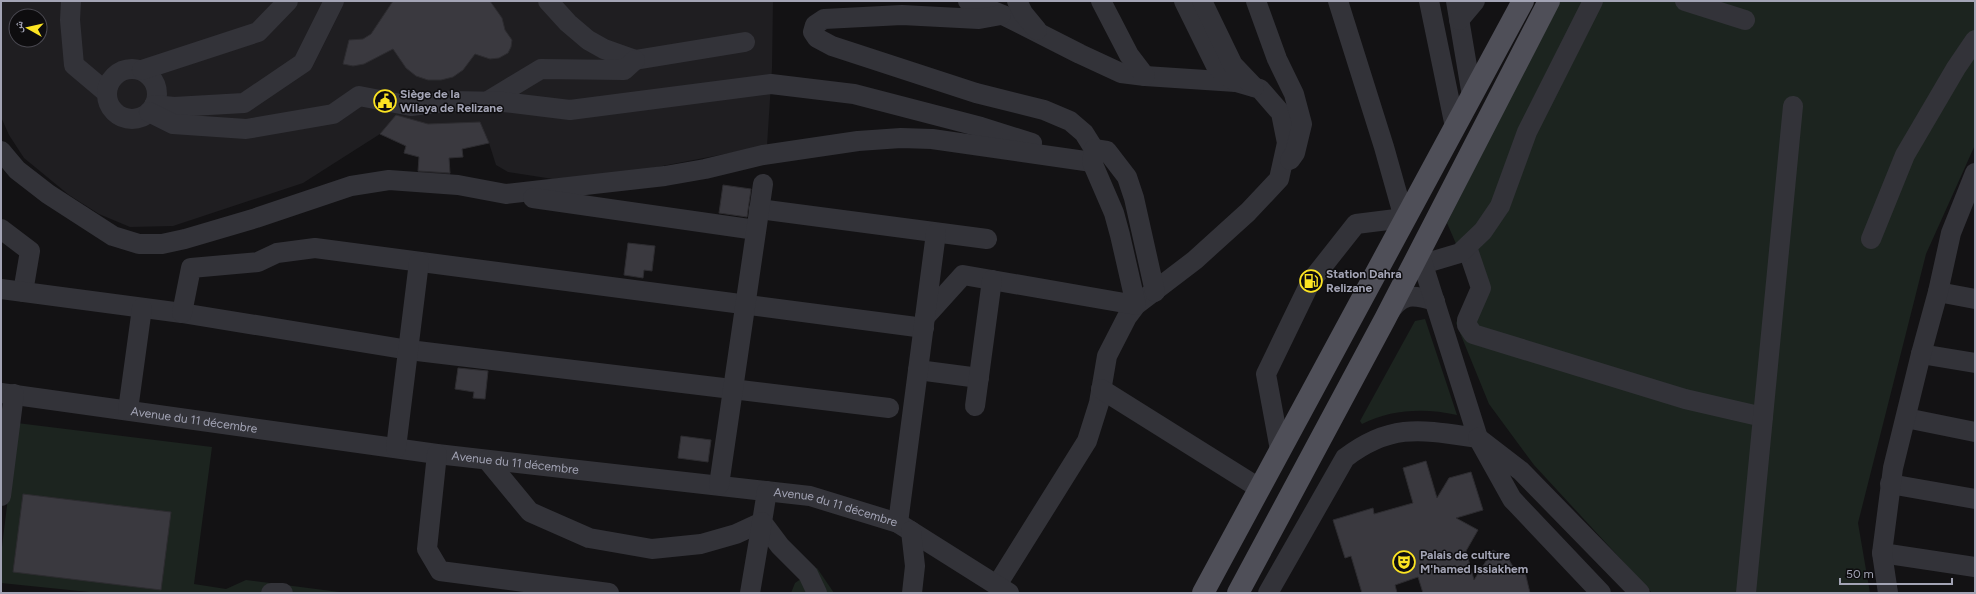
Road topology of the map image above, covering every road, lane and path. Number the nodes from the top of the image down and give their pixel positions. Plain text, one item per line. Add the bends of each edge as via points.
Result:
1 (71, 1) edge
2 (288, 1) edge
3 (334, 1) edge
4 (548, 1) edge
5 (968, 1) edge
6 (1017, 1) edge
7 (1101, 1) edge
8 (1184, 1) edge
9 (1202, 1) edge
10 (1256, 1) edge
11 (1338, 1) edge
12 (1429, 1) edge
13 (1475, 1) edge
14 (1523, 1) edge
15 (1549, 1) edge
16 (1594, 1) edge
17 (1685, 1) edge
18 (1458, 10) edge
19 (1003, 15) junction
20 (1745, 20) dead end
21 (1040, 33) junction
22 (1975, 40) edge
23 (745, 42) dead end
24 (634, 60) junction
25 (142, 70) junction
26 (1145, 76) junction
27 (1245, 84) junction
28 (106, 92) junction
29 (1472, 96) junction
30 (488, 101) junction
31 (1793, 106) dead end
32 (152, 109) junction
33 (1455, 126) junction
34 (1, 151) edge
35 (1093, 156) junction
36 (1975, 174) edge
37 (1279, 179) junction
38 (763, 184) dead end
39 (506, 194) junction
40 (759, 209) junction
41 (1404, 218) junction
42 (1, 229) edge
43 (756, 230) junction
44 (936, 233) junction
45 (987, 239) dead end
46 (1871, 239) dead end
47 (1467, 247) junction
48 (1421, 258) junction
49 (419, 262) junction
50 (992, 280) junction
51 (1, 289) edge
52 (23, 292) junction
53 (1155, 292) junction
54 (1938, 292) junction
55 (1975, 299) edge
56 (1435, 301) junction
57 (745, 305) junction
58 (1136, 305) junction
59 (142, 308) junction
60 (182, 313) junction
61 (1384, 319) junction
62 (924, 323) junction
63 (409, 350) junction
64 (1921, 354) junction
65 (1975, 363) edge
66 (918, 370) junction
67 (979, 378) junction
68 (733, 388) junction
69 (1101, 389) junction
70 (7, 394) edge
71 (975, 406) dead end
72 (889, 408) dead end
73 (128, 410) junction
74 (1763, 417) junction
75 (1906, 418) junction
76 (1975, 432) edge
77 (1478, 438) junction
78 (396, 448) junction
79 (1280, 450) junction
80 (437, 454) junction
81 (487, 460) junction
82 (2, 471) edge
83 (1890, 484) junction
84 (719, 485) junction
85 (1260, 488) junction
86 (767, 491) junction
87 (1, 496) edge
88 (1975, 499) edge
89 (762, 522) junction
90 (905, 527) junction
91 (1882, 553) junction
92 (1975, 567) edge
93 (1591, 589) edge
94 (1002, 590) edge
95 (270, 593) edge
96 (283, 593) edge
97 (609, 593) edge
98 (750, 593) edge
99 (817, 593) edge
100 (912, 593) edge
101 (1203, 593) edge
102 (1238, 593) edge
103 (1268, 593) edge
104 (1640, 593) edge
105 (1746, 593) edge
106 (1888, 593) edge

1 - 28 street via 74,65
2 - 25 street via 258,32
3 - 32 street via 303,63 244,104
4 - 24 street via 588,40 604,50
5 - 19 street
6 - 21 street
7 - 26 street via 1129,55
8 - 27 street via 1216,66
9 - 27 street via 1232,65
10 - 37 street via 1277,58 1294,94 1302,124 1295,153
11 - 41 street
12 - 33 street
13 - 18 street
14 - 29 main road
15 - 48 main road
16 - 47 street via 1527,132 1500,206 1483,231
17 - 20 street
18 - 29 street
19 - 21 street
19 - 35 street via 979,19 902,15 824,19 815,25 813,32 817,38 832,46 976,93 1044,110 1070,121 1084,134
21 - 26 street via 1121,73
22 - 46 street via 1904,155
23 - 24 street
24 - 30 street via 624,70 541,68
25 - 28 street via 126,69 118,72 110,80
25 - 32 street via 148,74 157,88 157,97
26 - 27 street
27 - 37 street via 1260,89 1281,113 1287,143
28 - 32 street via 111,108 121,117 142,117
29 - 33 main road
30 - 32 street via 453,100 410,106 359,96 333,114 246,129 173,124
30 - 35 street via 570,110 771,84 854,94
31 - 74 street
33 - 41 main road
34 - 39 street via 17,170 48,194 113,236 138,244 162,244 185,239 370,182 408,180 458,185
35 - 39 street via 901,138 858,141 763,155 665,176
35 - 53 street via 1107,151 1127,177
35 - 58 street via 1114,213
36 - 54 street via 1951,233
37 - 53 street via 1248,212
38 - 40 street
39 - 43 street
40 - 43 street
40 - 44 street
41 - 79 main road
41 - 79 street via 1356,224 1311,281 1266,374
42 - 52 street via 30,251
43 - 57 street
44 - 45 street
44 - 62 street
47 - 48 street via 1460,253
47 - 74 street via 1481,288 1467,320 1473,334 1685,399
48 - 56 street
48 - 61 main road
49 - 57 street
49 - 60 street via 316,248 277,253 258,262 191,268
49 - 63 street
50 - 58 street
50 - 62 street via 963,275
50 - 67 street
51 - 52 street
52 - 59 street
53 - 58 street
54 - 55 street
54 - 64 street
56 - 61 street via 1415,295 1396,302
56 - 77 street
57 - 62 street
57 - 68 street
58 - 69 street via 1107,356
59 - 60 street
59 - 73 street
60 - 63 street
61 - 102 main road
62 - 66 street
63 - 68 street
63 - 78 street
64 - 65 street
64 - 75 street
66 - 67 street
66 - 90 street
67 - 71 street
68 - 72 street
68 - 84 street
69 - 85 street
69 - 94 street via 1087,441
70 - 73 street, Avenue du 11 décembre
70 - 82 street
73 - 78 street, Avenue du 11 décembre
74 - 105 street
75 - 76 street
75 - 83 street
77 - 93 street via 1512,499
77 - 103 street via 1407,430 1391,433 1360,447 1345,458
77 - 104 street via 1521,471
78 - 80 street, Avenue du 11 décembre
79 - 85 main road
80 - 81 street, Avenue du 11 décembre
80 - 97 street via 427,549 440,570
81 - 84 street, Avenue du 11 décembre
81 - 89 street via 530,512 589,538 652,549 701,544 736,534
82 - 87 street
83 - 88 street
83 - 91 street
84 - 86 street, Avenue du 11 décembre
85 - 101 main road
86 - 89 street
86 - 90 street, Avenue du 11 décembre via 810,496
89 - 98 street
89 - 99 street via 780,546 808,574
90 - 94 street, Avenue du 11 décembre
90 - 100 street via 915,566
91 - 92 street
91 - 106 street
95 - 96 street

